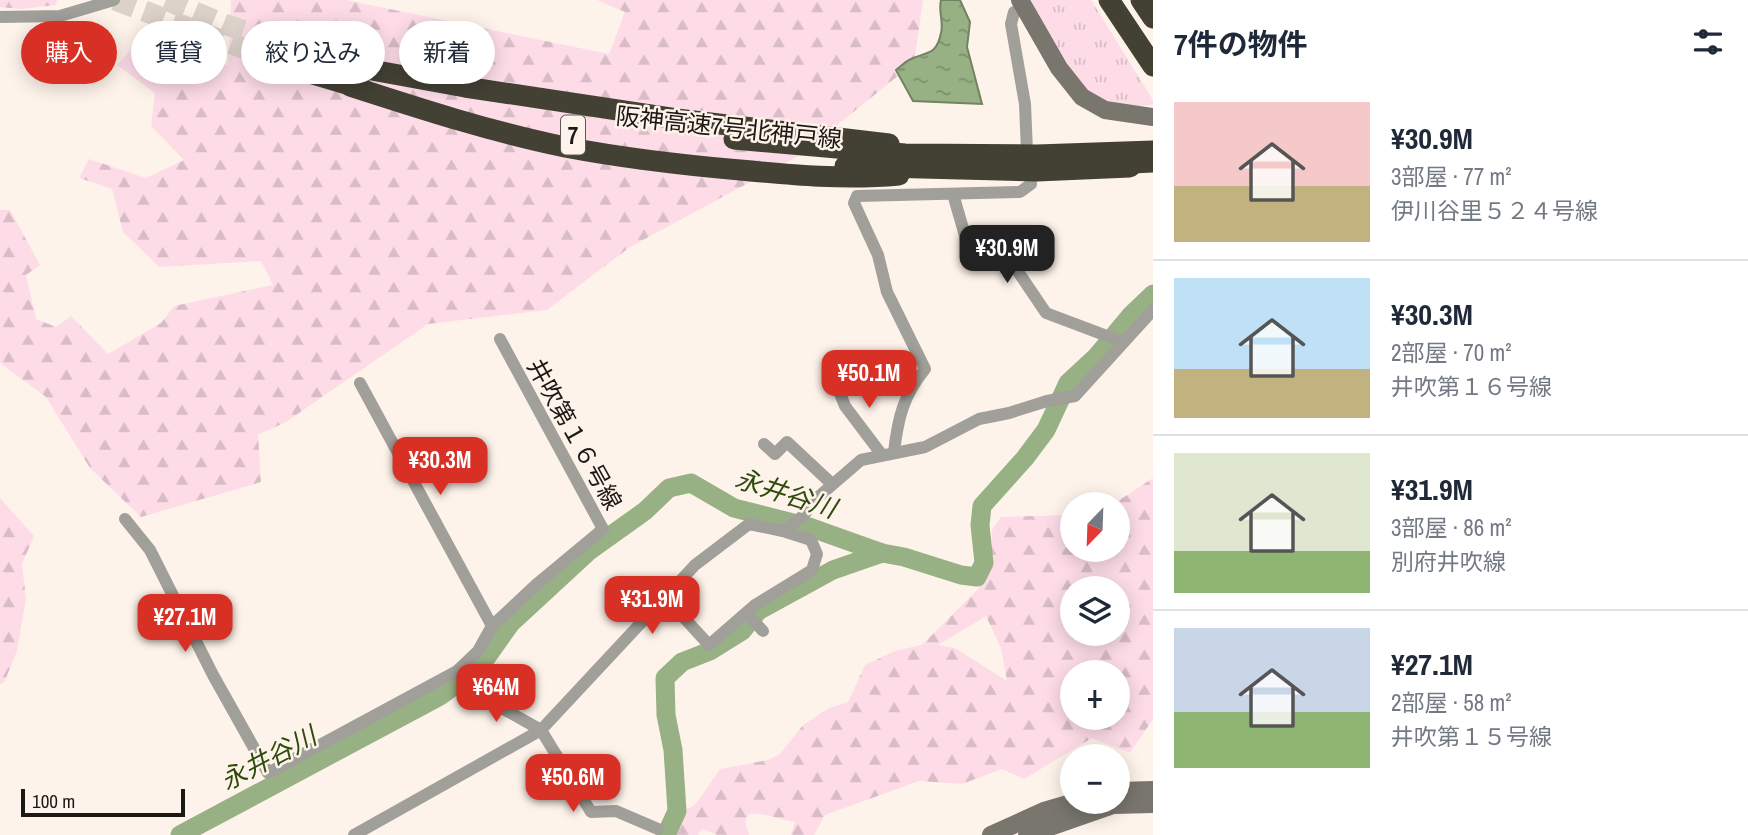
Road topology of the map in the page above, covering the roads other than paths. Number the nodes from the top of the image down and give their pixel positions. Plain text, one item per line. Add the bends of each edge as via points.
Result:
1 (114, 0) edge
2 (1109, 0) edge
3 (1141, 0) edge
4 (1022, 4) edge
5 (0, 16) edge
6 (1153, 18) edge
7 (1153, 66) edge
8 (385, 80) edge
9 (385, 82) edge
10 (370, 84) edge
11 (376, 84) edge
12 (1153, 117) edge
13 (1027, 152) dead end
14 (1153, 153) edge
15 (1153, 163) edge
16 (1029, 167) dead end
17 (953, 194) junction
18 (1153, 310) edge
19 (500, 339) dead end
20 (1116, 339) junction
21 (834, 378) dead end
22 (360, 383) dead end
23 (764, 444) dead end
24 (888, 453) junction
25 (832, 484) junction
26 (125, 519) dead end
27 (783, 531) junction
28 (665, 597) junction
29 (492, 626) junction
30 (458, 673) junction
31 (541, 730) junction
32 (1153, 790) edge
33 (1130, 791) edge
34 (1153, 804) edge
35 (1060, 806) edge
36 (658, 829) dead end
37 (354, 835) edge
38 (991, 835) edge
39 (1027, 835) edge

1 - 5 street via 60,16
2 - 7 highway
3 - 6 highway
4 - 12 street via 1059,68 1083,97 1105,110
4 - 13 street via 1011,24 1025,104
8 - 14 highway via 980,159 1103,159
9 - 14 highway, 阪神高速7号北神戸線 / 7, bridge via 599,122 734,139 905,154
10 - 15 highway via 443,116 566,147 721,168 862,178
11 - 15 highway, 阪神高速7号北神戸線 / 7, bridge via 466,114 596,139 732,156 845,166 1037,171
16 - 17 street via 1031,184 1020,192
17 - 20 street via 975,250 1013,264 1046,313
17 - 24 street via 857,196 854,203 878,255 887,292 925,369 911,386
18 - 20 street
19 - 29 street, 井吹第１６号線 via 603,529
20 - 24 street via 1075,396 979,419 925,447
21 - 24 street via 845,406
22 - 29 street
23 - 25 street via 775,454 787,442
24 - 25 street via 861,460
25 - 27 street
26 - 30 street, 井吹第１６号線 via 150,550 268,773
27 - 28 street via 749,524 695,565
27 - 28 street via 811,540 817,554 812,570 753,621 709,645
28 - 31 street
29 - 30 street, 井吹第１６号線
30 - 31 street via 468,689
31 - 36 street via 591,812 616,811
31 - 37 street
32 - 33 street
34 - 39 street via 1113,805
35 - 38 street

